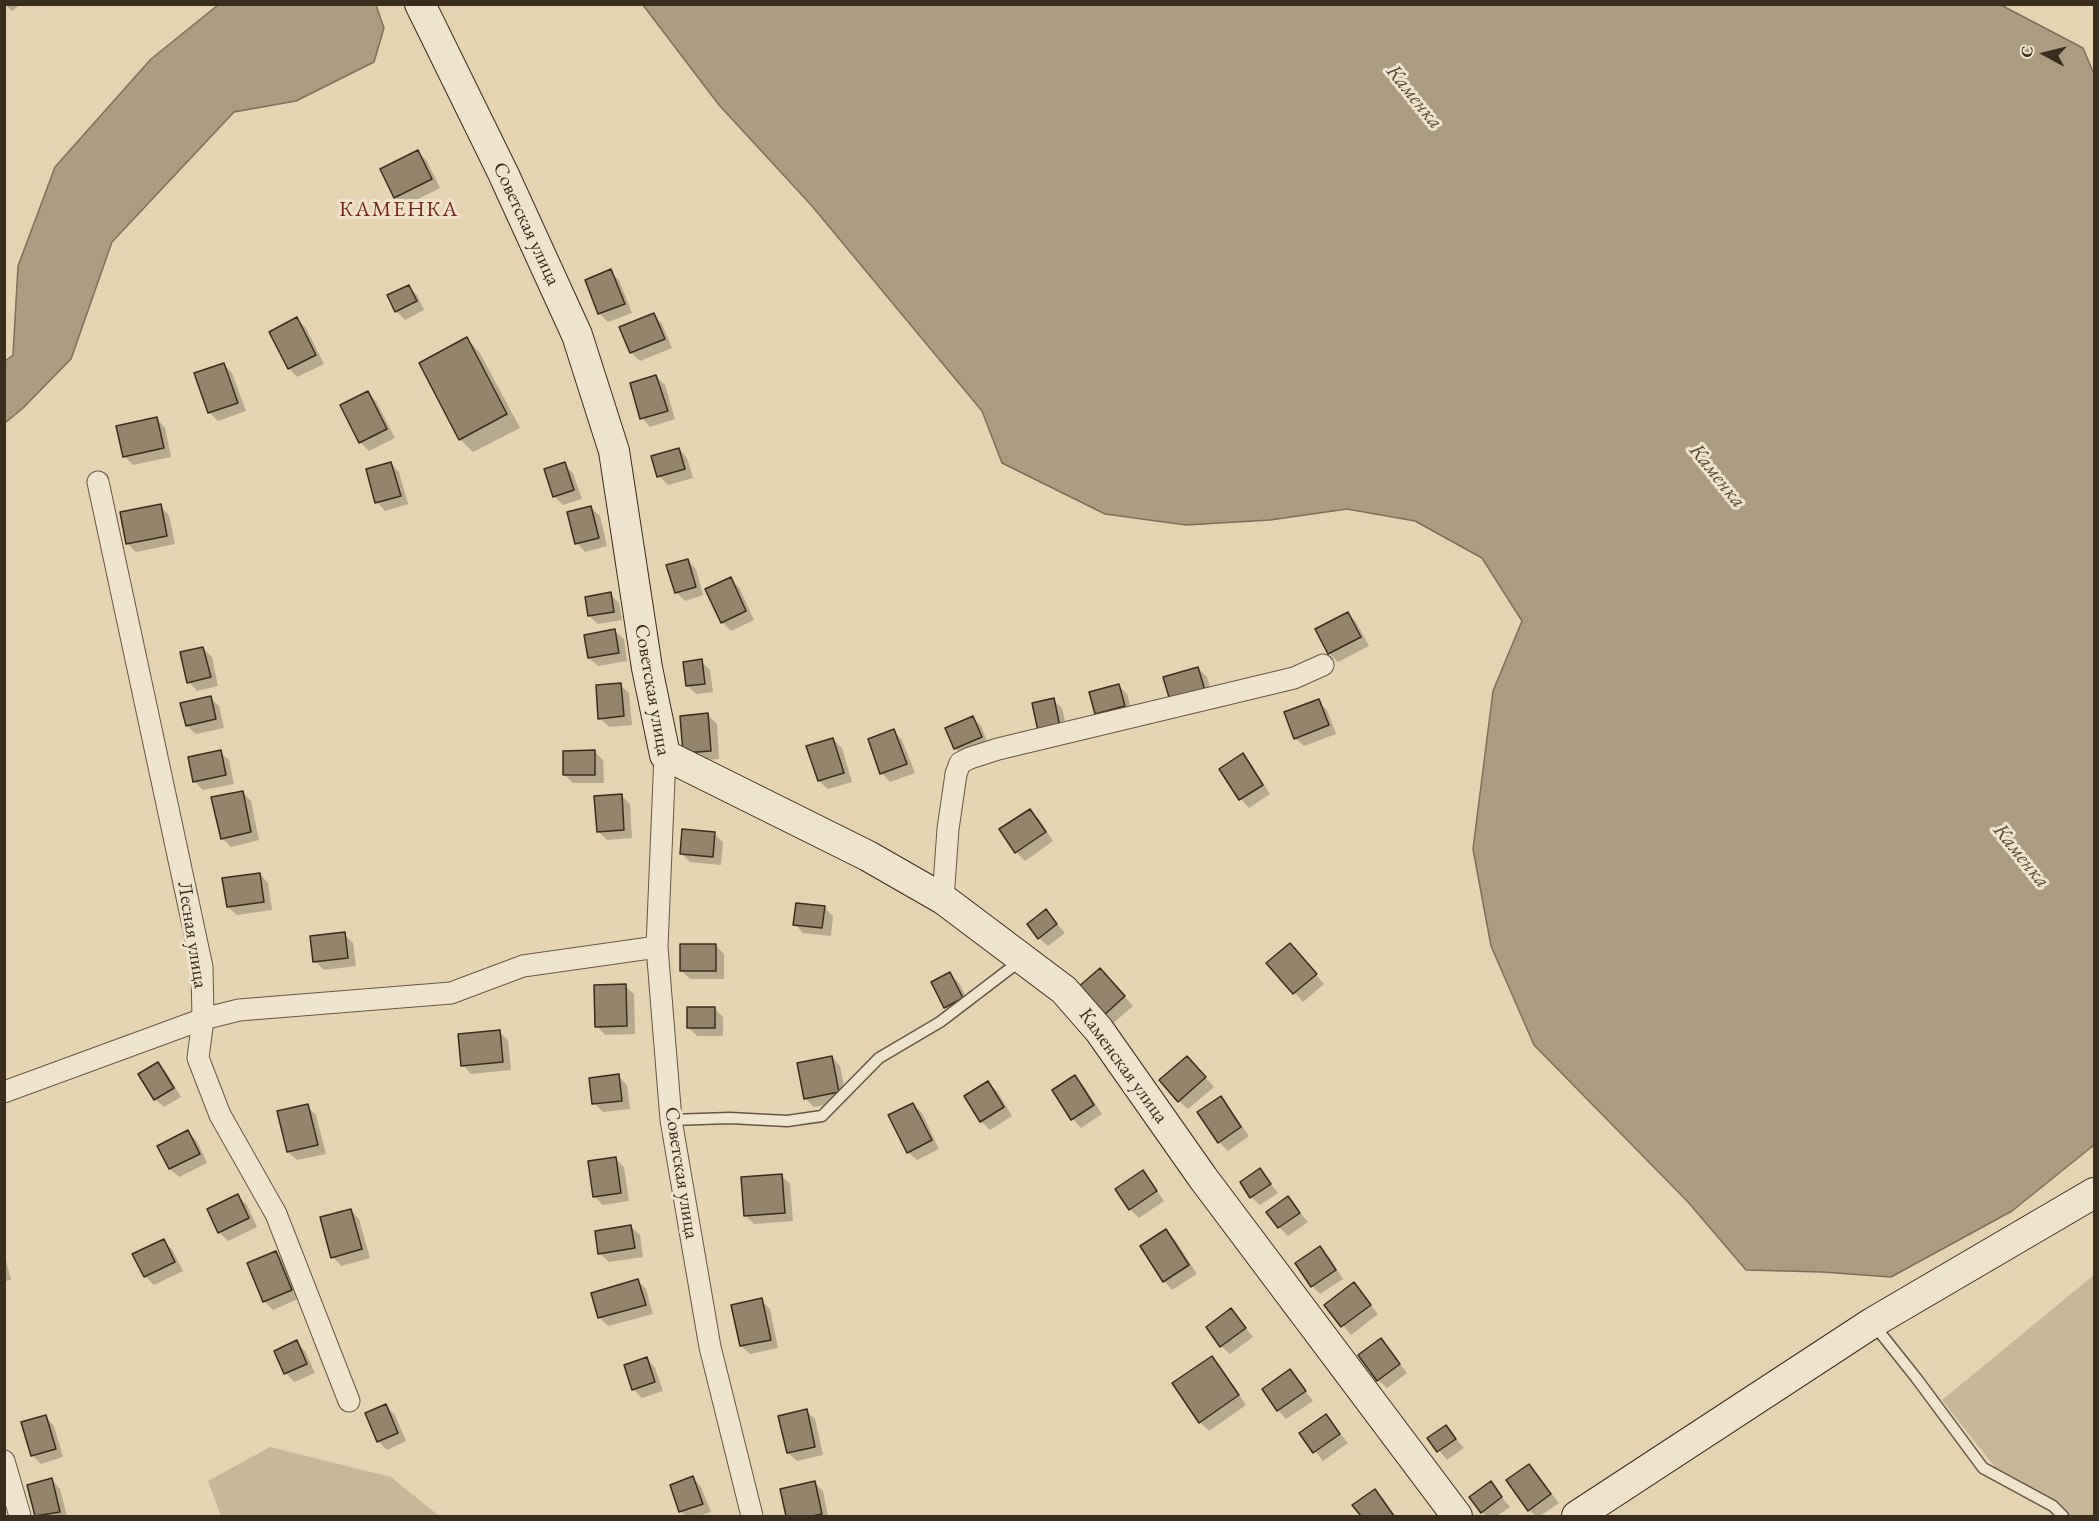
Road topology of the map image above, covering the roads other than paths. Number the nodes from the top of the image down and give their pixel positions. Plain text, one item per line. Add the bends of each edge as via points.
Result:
1 (420, 4) edge
2 (98, 482) dead end
3 (1323, 665) dead end
4 (665, 755) junction
5 (943, 899) junction
6 (657, 946) junction
7 (1023, 958) junction
8 (203, 1019) junction
9 (4, 1092) edge
10 (671, 1120) junction
11 (2094, 1192) edge
12 (1872, 1323) junction
13 (349, 1401) dead end
14 (4, 1461) edge
15 (8, 1492) edge
16 (20, 1516) edge
17 (752, 1516) edge
18 (1457, 1516) edge
19 (1577, 1516) edge
20 (2063, 1516) edge

1 - 4 street, Советская улица via 577,335 614,451 647,668
2 - 8 street, Лесная улица via 202,967
3 - 5 street via 1294,678 998,749 960,763 948,829
4 - 5 street, Каменская улица via 868,856
4 - 6 street, Советская улица
5 - 7 street, Каменская улица
6 - 8 street via 523,966 451,993 239,1010
6 - 10 street, Советская улица
7 - 10 lane via 940,1022 879,1058 822,1116 787,1120
7 - 18 street, Каменская улица via 1064,990 1099,1030 1203,1178
8 - 9 street
8 - 13 street, Лесная улица via 198,1058 216,1105 276,1214
10 - 17 street, Советская улица via 710,1347
11 - 12 street
12 - 19 street
12 - 20 lane via 1983,1468 2053,1506
14 - 15 street
15 - 16 street

